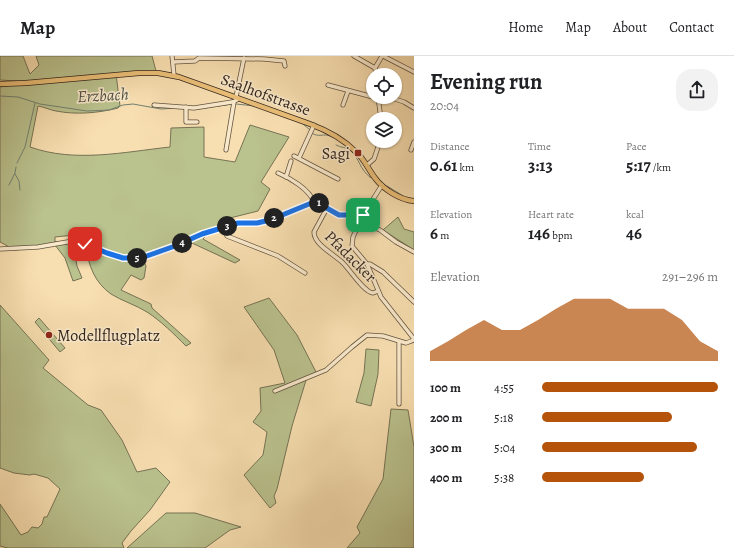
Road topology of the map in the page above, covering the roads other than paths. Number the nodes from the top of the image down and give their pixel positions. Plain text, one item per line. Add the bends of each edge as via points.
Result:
1 (172, 56) edge
2 (354, 56) edge
3 (383, 56) edge
4 (244, 58) junction
5 (173, 62) junction
6 (285, 66) dead end
7 (375, 68) joint
8 (414, 72) edge
9 (174, 75) junction
10 (0, 84) edge
11 (328, 85) dead end
12 (348, 91) junction
13 (366, 95) edge
14 (236, 99) junction
15 (402, 101) edge
16 (154, 105) dead end
17 (343, 106) dead end
18 (186, 107) junction
19 (414, 108) edge
20 (197, 122) dead end
21 (314, 125) junction
22 (414, 142) edge
23 (378, 148) edge
24 (226, 150) dead end
25 (411, 150) dead end
26 (294, 156) dead end
27 (299, 158) junction
28 (291, 161) dead end
29 (367, 165) junction
30 (278, 173) dead end
31 (286, 177) junction
32 (338, 179) dead end
33 (382, 185) junction
34 (414, 201) edge
35 (314, 202) junction
36 (327, 208) junction
37 (363, 215) junction
38 (360, 222) junction
39 (223, 228) junction
40 (0, 249) edge
41 (414, 252) edge
42 (367, 264) junction
43 (305, 273) dead end
44 (378, 291) junction
45 (414, 302) edge
46 (414, 339) edge
47 (399, 342) junction
48 (275, 391) dead end
49 (399, 404) dead end

1 - 5 street
2 - 7 street
3 - 7 street
3 - 8 street
4 - 5 street via 199,58 195,61
4 - 6 street via 284,61
4 - 14 street
5 - 9 street
9 - 10 main road, Saalhofstrasse via 139,73
9 - 14 main road, Saalhofstrasse
11 - 12 street
12 - 13 street
12 - 17 street
14 - 18 street via 206,107
14 - 21 main road, Saalhofstrasse
14 - 24 street
15 - 19 street
16 - 18 street
18 - 20 street via 186,122
21 - 27 street
21 - 29 main road, Saalhofstrasse via 358,153
22 - 25 street
23 - 29 street via 374,159
26 - 27 street
27 - 32 street
28 - 31 street
29 - 33 main road, Saalhofstrasse
30 - 31 street
31 - 35 street via 309,194
33 - 34 main road, Saalhofstrasse via 403,199
33 - 37 street
35 - 36 street
35 - 39 street via 270,220 238,223
36 - 37 street via 339,215
36 - 44 street, Pfadacker via 314,232 316,240 343,263 370,293
37 - 38 street
38 - 41 street via 380,230
38 - 42 street via 352,237 352,246
39 - 40 street via 141,258 123,258 74,242
39 - 43 street via 227,236 278,256
42 - 44 street
42 - 45 street via 383,272
44 - 46 street
46 - 47 street via 406,344
47 - 48 street via 383,336 367,335 326,370
47 - 49 street

